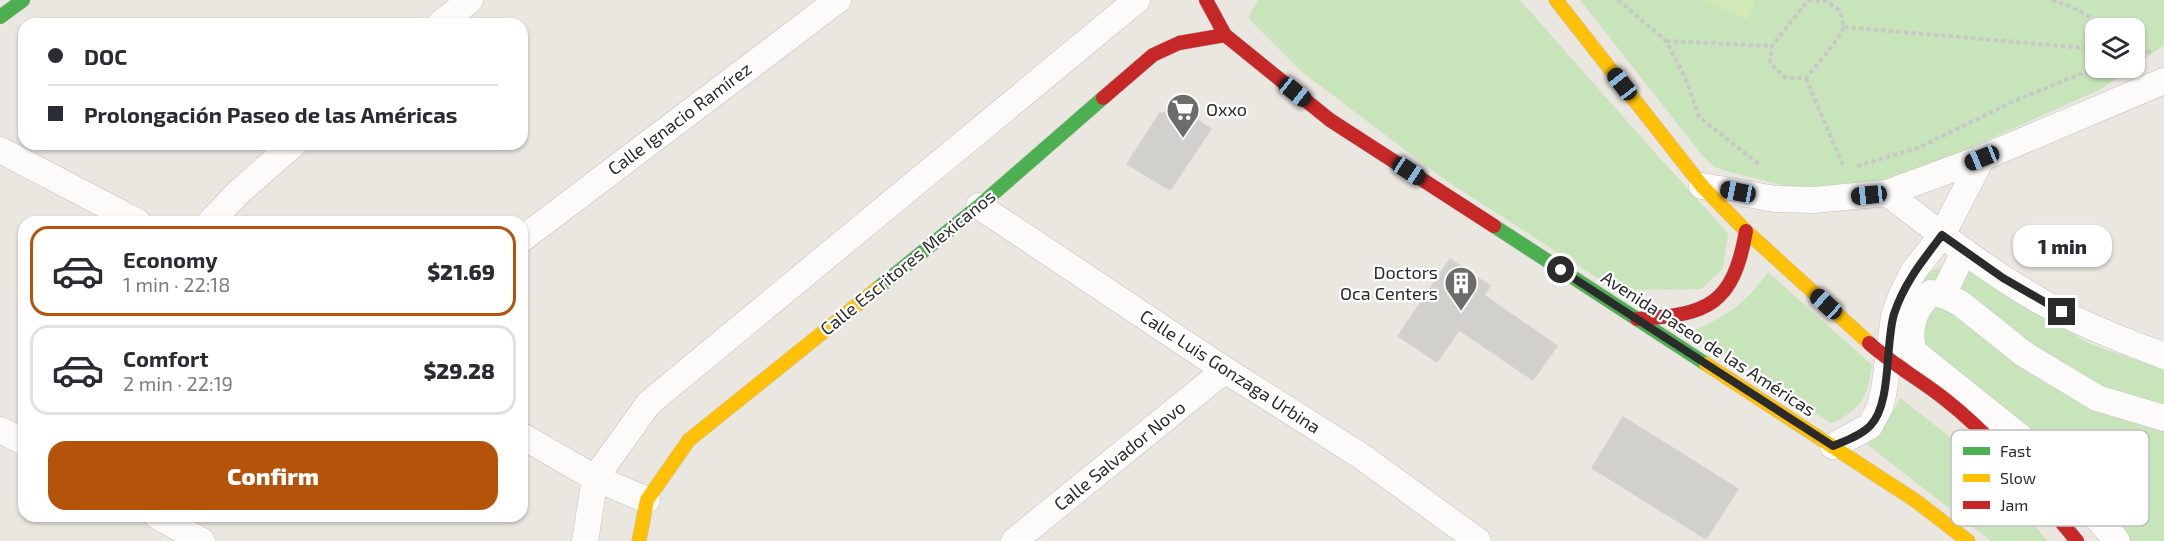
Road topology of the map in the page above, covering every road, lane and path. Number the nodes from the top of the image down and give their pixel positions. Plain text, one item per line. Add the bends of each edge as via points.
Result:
1 (23, 0) edge
2 (470, 0) edge
3 (838, 0) edge
4 (1137, 0) edge
5 (1206, 0) edge
6 (1556, 0) edge
7 (1617, 0) edge
8 (1808, 0) edge
9 (2052, 0) edge
10 (0, 17) edge
11 (448, 18) edge
12 (2091, 18) edge
13 (1844, 27) junction
14 (1225, 35) junction
15 (1666, 41) junction
16 (1772, 46) junction
17 (2085, 48) edge
18 (2145, 49) edge
19 (2145, 53) edge
20 (2152, 53) junction
21 (2145, 55) edge
22 (2085, 73) edge
23 (1806, 78) junction
24 (2164, 81) edge
25 (0, 150) edge
26 (287, 150) edge
27 (1982, 158) junction
28 (1767, 167) dead end
29 (1845, 169) junction
30 (1835, 171) dead end
31 (1702, 186) junction
32 (1887, 193) junction
33 (979, 206) junction
34 (126, 216) edge
35 (216, 216) edge
36 (1746, 231) junction
37 (528, 234) edge
38 (1942, 235) junction
39 (1964, 251) junction
40 (1943, 295) junction
41 (1637, 320) junction
42 (2164, 356) edge
43 (1887, 360) junction
44 (1225, 370) junction
45 (2164, 418) edge
46 (0, 430) edge
47 (1980, 430) edge
48 (2012, 430) edge
49 (18, 439) edge
50 (528, 439) edge
51 (1833, 446) junction
52 (595, 478) junction
53 (648, 500) junction
54 (168, 522) edge
55 (2064, 526) edge
56 (2104, 526) edge
57 (202, 541) edge
58 (585, 541) edge
59 (639, 541) edge
60 (1014, 541) edge
61 (1478, 541) edge
62 (1968, 541) edge
63 (2077, 541) edge
64 (2117, 541) edge

1 - 10 main road
2 - 11 street
3 - 37 street, Calle Ignacio Ramírez
4 - 52 street via 649,404
5 - 14 main road, Avenida Paseo de las Américas
6 - 31 main road
7 - 15 path
8 - 13 path via 1827,1 1840,11
8 - 16 path
9 - 12 path
13 - 17 path
13 - 23 path
14 - 33 main road, Calle Escritores Mexicanos via 1179,43 1153,55
14 - 41 main road, Avenida Paseo de las Américas via 1330,120
15 - 16 path
15 - 28 path via 1685,77 1699,117 1757,165
16 - 23 path via 1770,63 1786,78
18 - 20 path
19 - 20 path
20 - 21 path
22 - 29 path via 2012,102 1918,148
23 - 29 path
24 - 27 street
25 - 34 street
26 - 35 street
27 - 32 street
27 - 38 street
29 - 30 path
31 - 32 street via 1774,199 1814,200
31 - 36 main road
32 - 38 street
33 - 44 street, Calle Luis Gonzaga Urbina
33 - 53 main road, Calle Escritores Mexicanos via 689,440
36 - 41 main road via 1732,281 1717,301 1689,313
36 - 43 main road
38 - 39 street
38 - 43 street via 1902,294
39 - 40 street
39 - 42 street via 2043,303
40 - 45 street via 2024,354 2097,398
40 - 48 street via 1931,293 1922,301 1912,324 1910,340 1914,352
41 - 51 main road, Avenida Paseo de las Américas
43 - 47 main road via 1946,400
43 - 51 street via 1880,408 1870,426
44 - 60 street, Calle Salvador Novo
44 - 61 street, Calle Luis Gonzaga Urbina via 1361,456
46 - 49 street
50 - 52 street
51 - 62 main road, Avenida Paseo de las Américas
52 - 53 street
52 - 58 street
53 - 59 main road, Calle Escritores Mexicanos
54 - 57 street
55 - 63 main road
56 - 64 street

